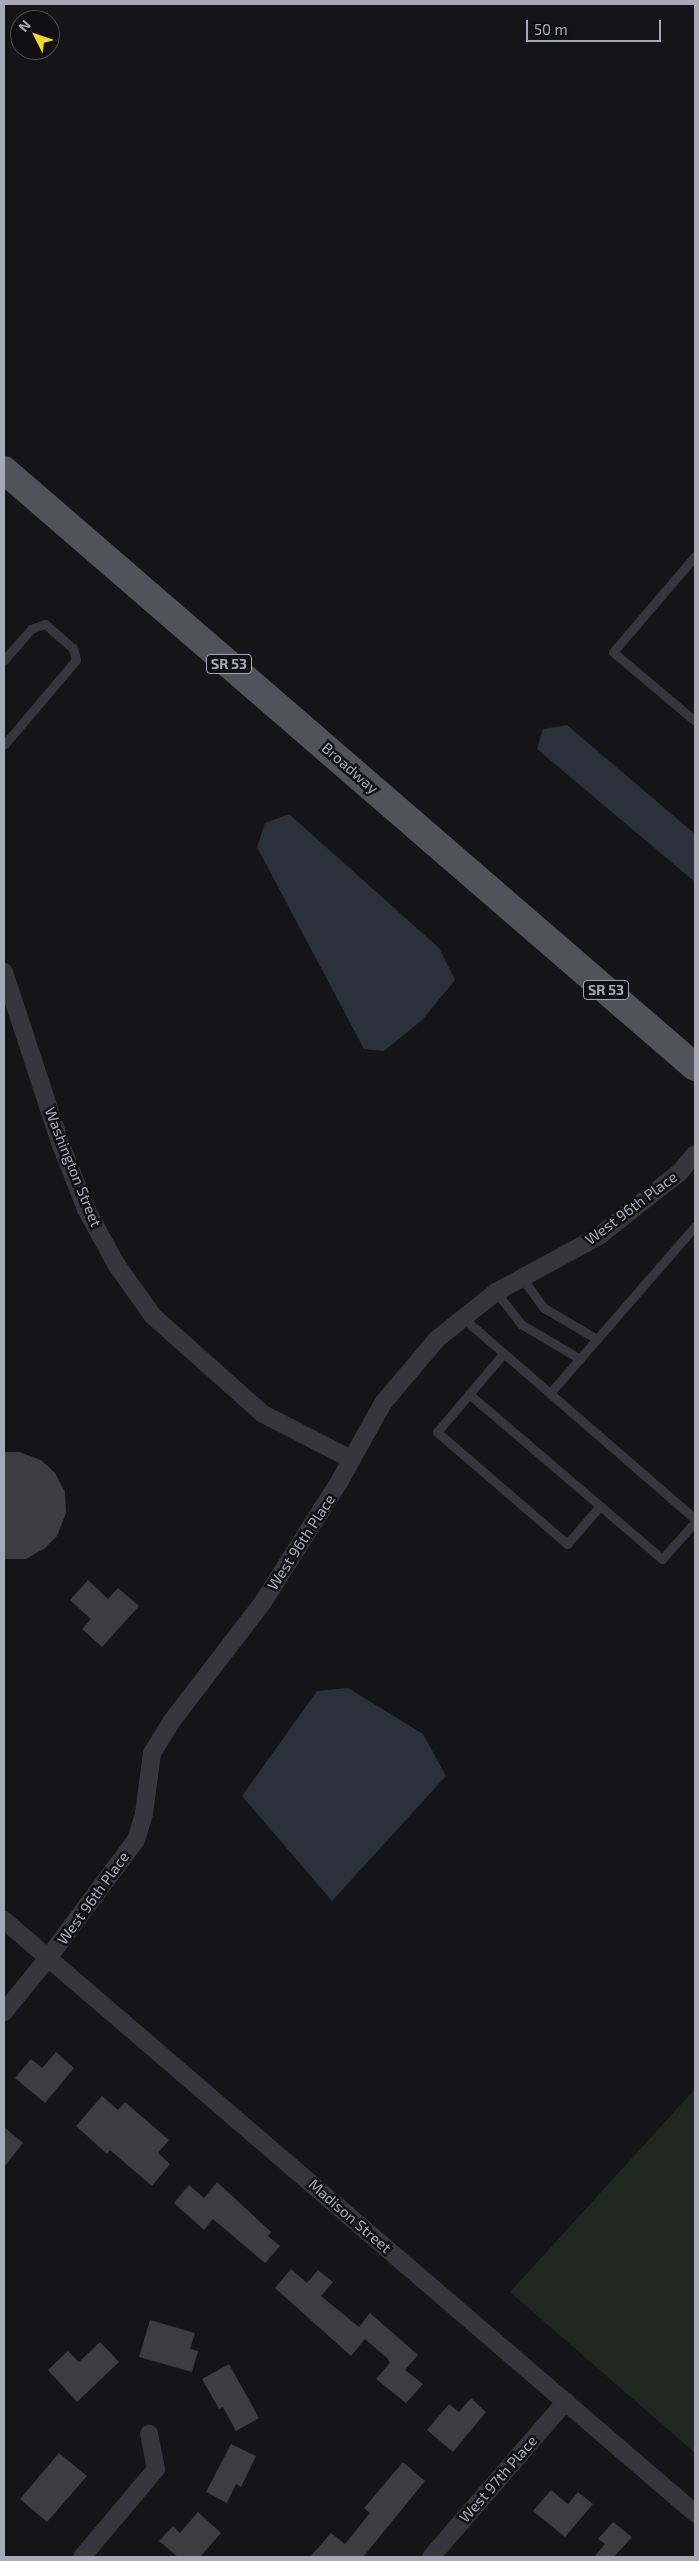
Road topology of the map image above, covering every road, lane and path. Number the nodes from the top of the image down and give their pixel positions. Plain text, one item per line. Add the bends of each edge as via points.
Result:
1 (4, 470) edge
2 (695, 556) edge
3 (4, 660) edge
4 (695, 721) edge
5 (4, 745) edge
6 (4, 972) edge
7 (695, 1067) edge
8 (695, 1154) edge
9 (695, 1226) edge
10 (522, 1278) junction
11 (496, 1292) junction
12 (462, 1318) junction
13 (597, 1338) junction
14 (503, 1354) junction
15 (580, 1359) junction
16 (550, 1393) junction
17 (469, 1394) junction
18 (352, 1459) junction
19 (600, 1506) junction
20 (695, 1520) edge
21 (4, 1920) edge
22 (48, 1958) junction
23 (4, 2012) edge
24 (566, 2401) junction
25 (149, 2434) dead end
26 (695, 2513) edge
27 (82, 2557) edge
28 (431, 2557) edge

1 - 7 main road, Broadway / SR 53
2 - 4 lane via 613,652
3 - 5 lane via 31,629 45,624 73,648 76,660
6 - 18 street, Washington Street via 61,1145 86,1209 116,1264 153,1316 263,1414
8 - 10 street, West 96th Place via 680,1172 600,1236
9 - 13 lane
10 - 11 street, West 96th Place
10 - 13 lane via 544,1308
11 - 12 street, West 96th Place
11 - 15 lane via 521,1324
12 - 14 lane
12 - 18 street, West 96th Place via 437,1339 383,1403
13 - 15 lane
14 - 16 lane
14 - 17 lane
15 - 16 lane
16 - 20 lane
17 - 19 lane
17 - 19 lane via 437,1432 567,1544
18 - 22 street, West 96th Place via 262,1602 171,1722 152,1753 144,1813 136,1840
19 - 20 lane via 662,1559
21 - 22 street, Madison Street
22 - 23 street, West 96th Place
22 - 24 street, Madison Street
24 - 26 street, Madison Street
24 - 28 street, West 97th Place
25 - 27 street via 156,2469

